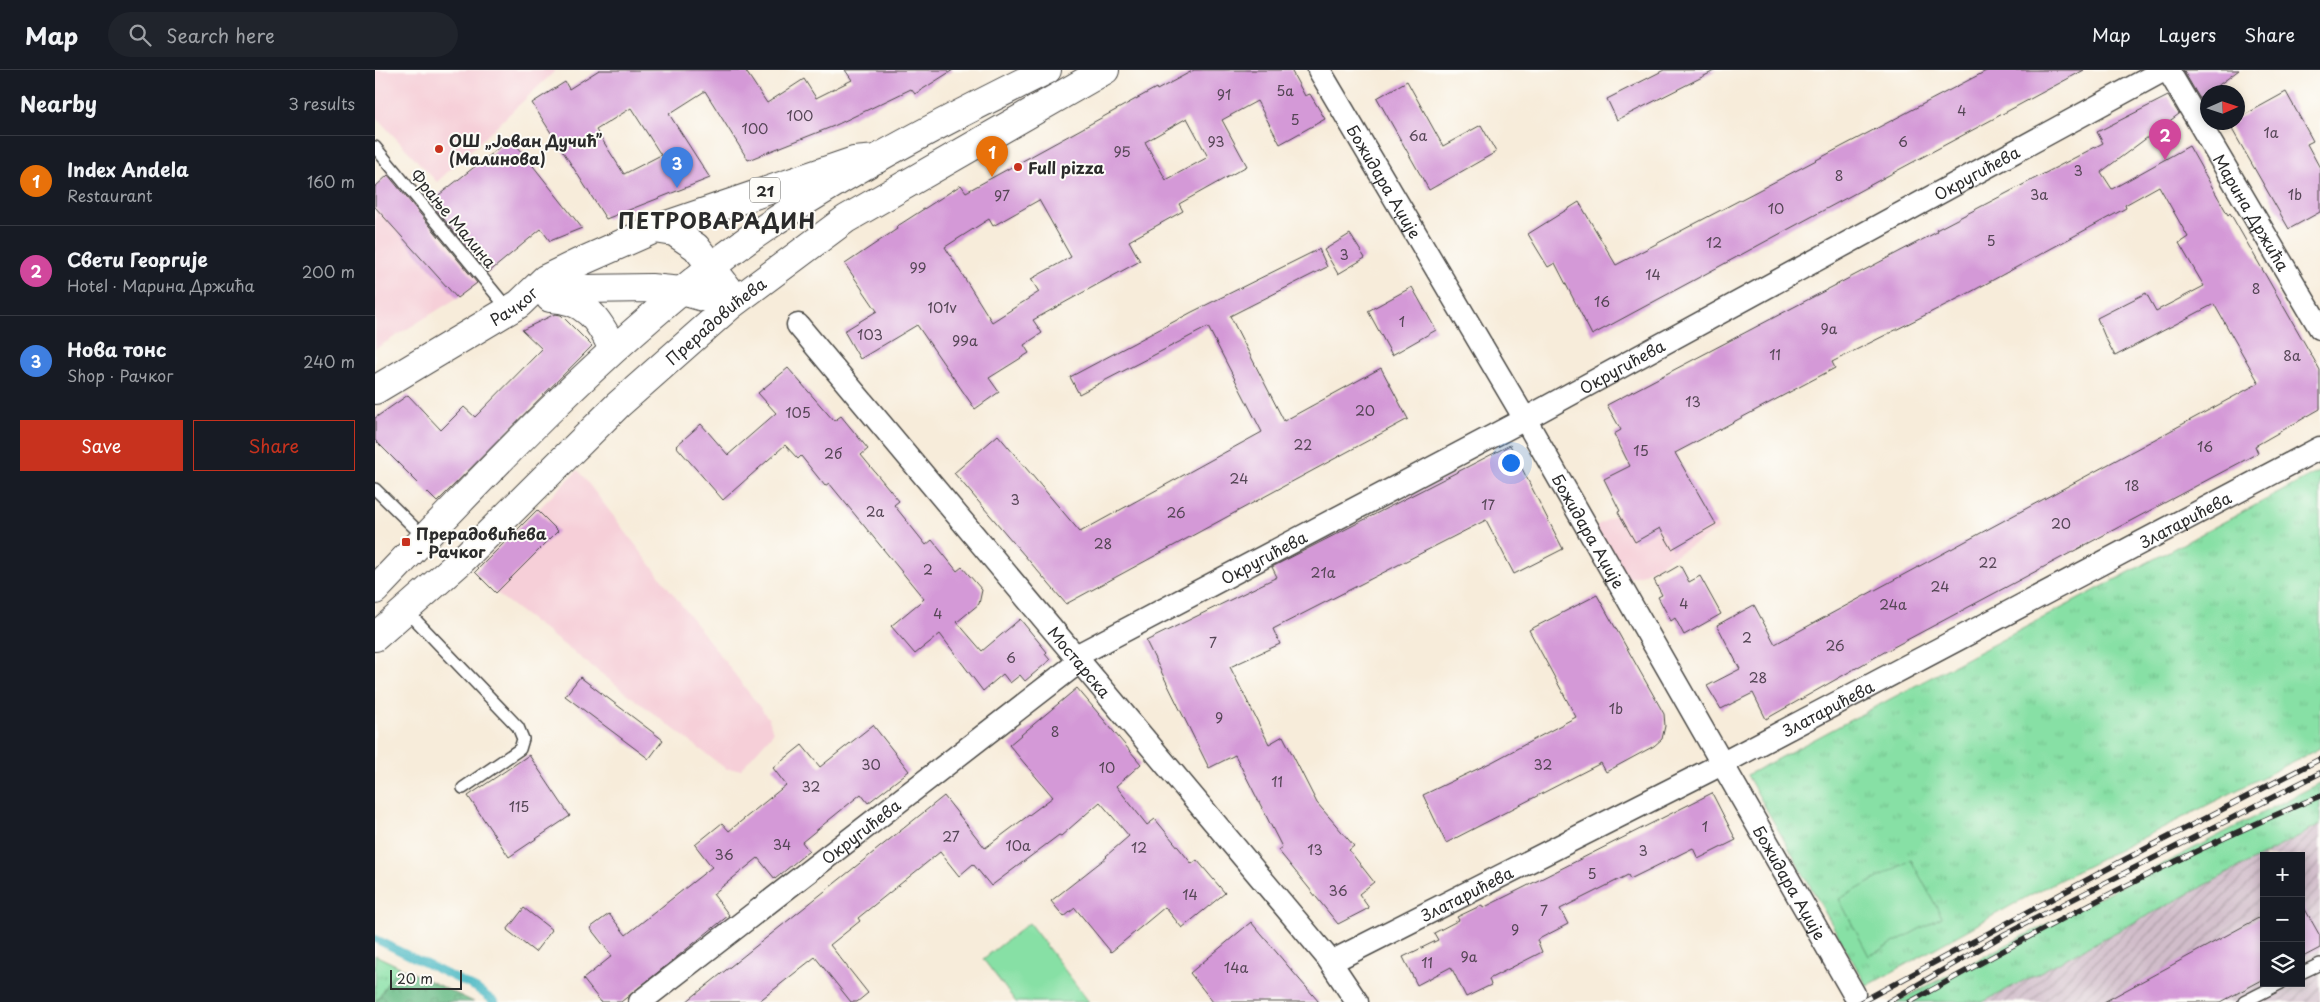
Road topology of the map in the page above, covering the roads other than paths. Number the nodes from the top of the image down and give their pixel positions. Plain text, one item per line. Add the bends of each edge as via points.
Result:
1 (1047, 70) edge
2 (1105, 70) edge
3 (1319, 70) edge
4 (2166, 70) edge
5 (375, 147) edge
6 (877, 159) junction
7 (655, 229) junction
8 (712, 267) junction
9 (682, 291) junction
10 (551, 298) junction
11 (734, 302) junction
12 (513, 306) junction
13 (798, 325) dead end
14 (2320, 328) edge
15 (613, 349) junction
16 (375, 390) edge
17 (1525, 419) junction
18 (2320, 448) edge
19 (375, 489) edge
20 (425, 538) junction
21 (375, 590) edge
22 (407, 611) junction
23 (375, 637) edge
24 (1078, 659) junction
25 (1722, 764) junction
26 (463, 788) dead end
27 (1331, 962) junction
28 (2320, 964) edge
29 (2305, 971) edge
30 (2273, 987) edge
31 (1854, 994) dead end
32 (640, 1002) edge
33 (1357, 1002) edge
34 (2244, 1002) edge

1 - 6 main road
2 - 11 main road, Прерадовићева via 846,219
3 - 17 street, Божидара Аџије
4 - 14 street, Марина Држића
4 - 17 street, Округићева
5 - 12 lane, Фрање Малина
6 - 7 main road, 21 via 854,161
6 - 8 main road via 804,203
7 - 8 main road via 674,232 686,239
7 - 12 main road, Рачког / 21 via 545,279
8 - 9 main road
8 - 11 main road
9 - 10 main road, Рачког / 21 via 581,289
9 - 11 main road, 21
9 - 15 main road
10 - 12 main road, 21
10 - 15 main road via 576,302 585,309 603,328
11 - 22 main road, Прерадовићева via 618,404
12 - 16 main road, Рачког / 21
13 - 24 street, Мостарска
15 - 20 main road
17 - 24 street, Округићева
17 - 25 street, Божидара Аџије
18 - 25 street, Златарићева
19 - 20 lane
20 - 21 main road
22 - 23 main road, Прерадовићева
22 - 26 lane via 517,727 523,739 520,749
24 - 27 street, Мостарска
24 - 32 street, Округићева
25 - 27 street, Златарићева
25 - 31 street, Божидара Аџије
27 - 33 street, Мостарска
28 - 29 lane
30 - 34 lane

